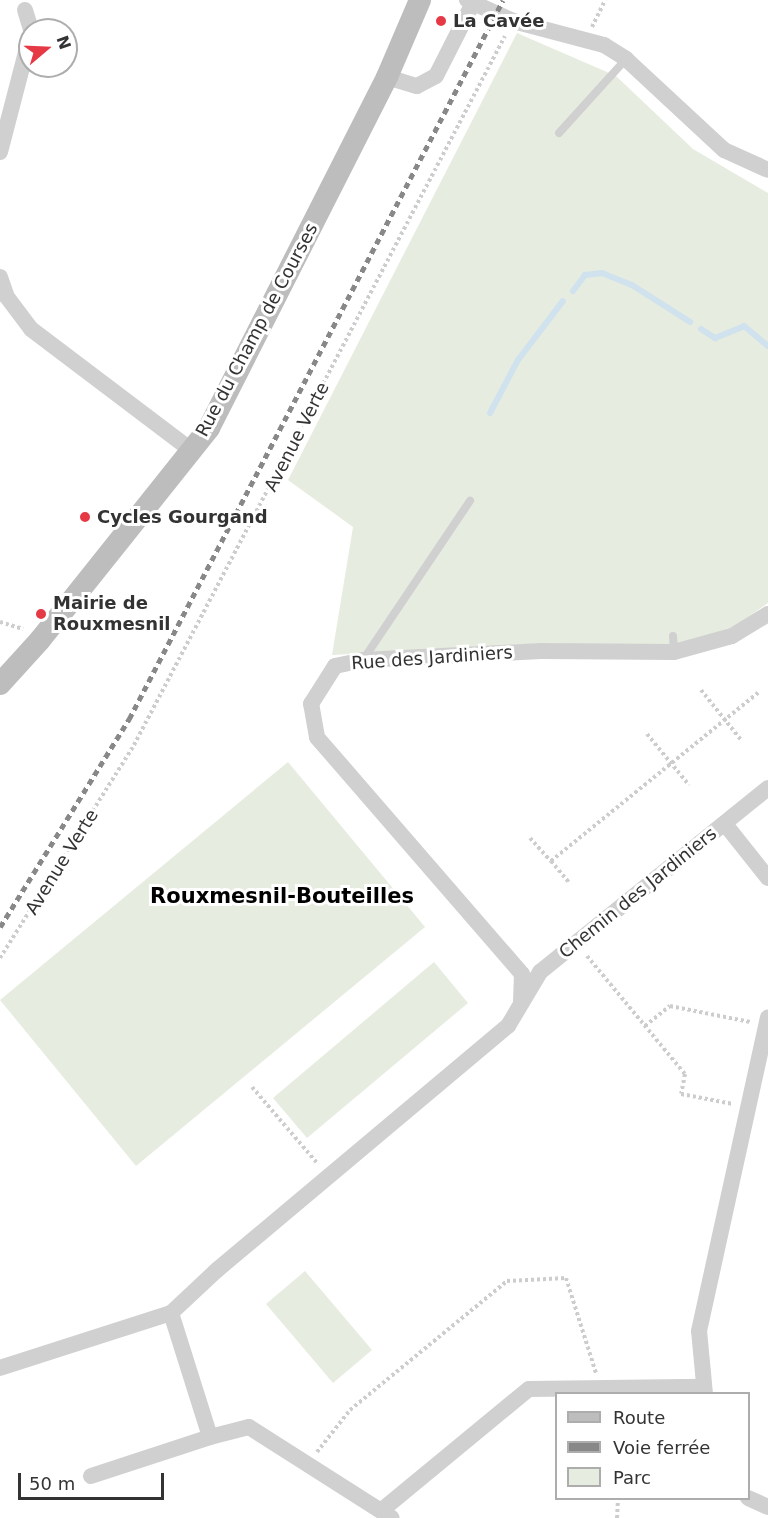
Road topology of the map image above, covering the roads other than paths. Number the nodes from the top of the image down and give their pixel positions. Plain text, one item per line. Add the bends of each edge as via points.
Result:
1 (420, 0) edge
2 (470, 2) edge
3 (25, 10) dead end
4 (27, 18) edge
5 (626, 59) junction
6 (387, 77) junction
7 (19, 78) edge
8 (559, 133) dead end
9 (0, 152) edge
10 (768, 170) edge
11 (0, 277) edge
12 (191, 450) junction
13 (470, 501) dead end
14 (768, 614) edge
15 (363, 660) junction
16 (0, 684) edge
17 (768, 788) edge
18 (725, 824) junction
19 (768, 878) edge
20 (520, 1009) junction
21 (767, 1021) edge
22 (171, 1313) junction
23 (0, 1368) edge
24 (704, 1390) edge
25 (210, 1437) junction
26 (91, 1476) dead end
27 (750, 1499) edge
28 (768, 1507) edge
29 (387, 1514) edge

1 - 6 main road, Rue du Champ de Courses
2 - 5 street via 513,21 587,39
2 - 6 street via 436,76 417,86
3 - 4 street
5 - 8 lane
5 - 10 street via 724,150
6 - 12 main road, Rue du Champ de Courses via 209,428
7 - 9 street
11 - 12 street via 7,297 31,328
12 - 16 main road, Rue du Champ de Courses via 40,640
13 - 15 lane
14 - 15 street, Rue des Jardiniers via 732,636 674,644
15 - 20 street, Rue des Jardiniers via 335,666 311,704 317,737 522,974
17 - 18 street, Chemin des Jardiniers
18 - 19 street
18 - 20 street, Chemin des Jardiniers via 540,972
20 - 22 street, Chemin des Jardiniers via 508,1026
21 - 24 street via 699,1331
22 - 23 street
22 - 25 street
24 - 29 street via 530,1389
25 - 26 street
25 - 29 street via 249,1427
27 - 28 street

